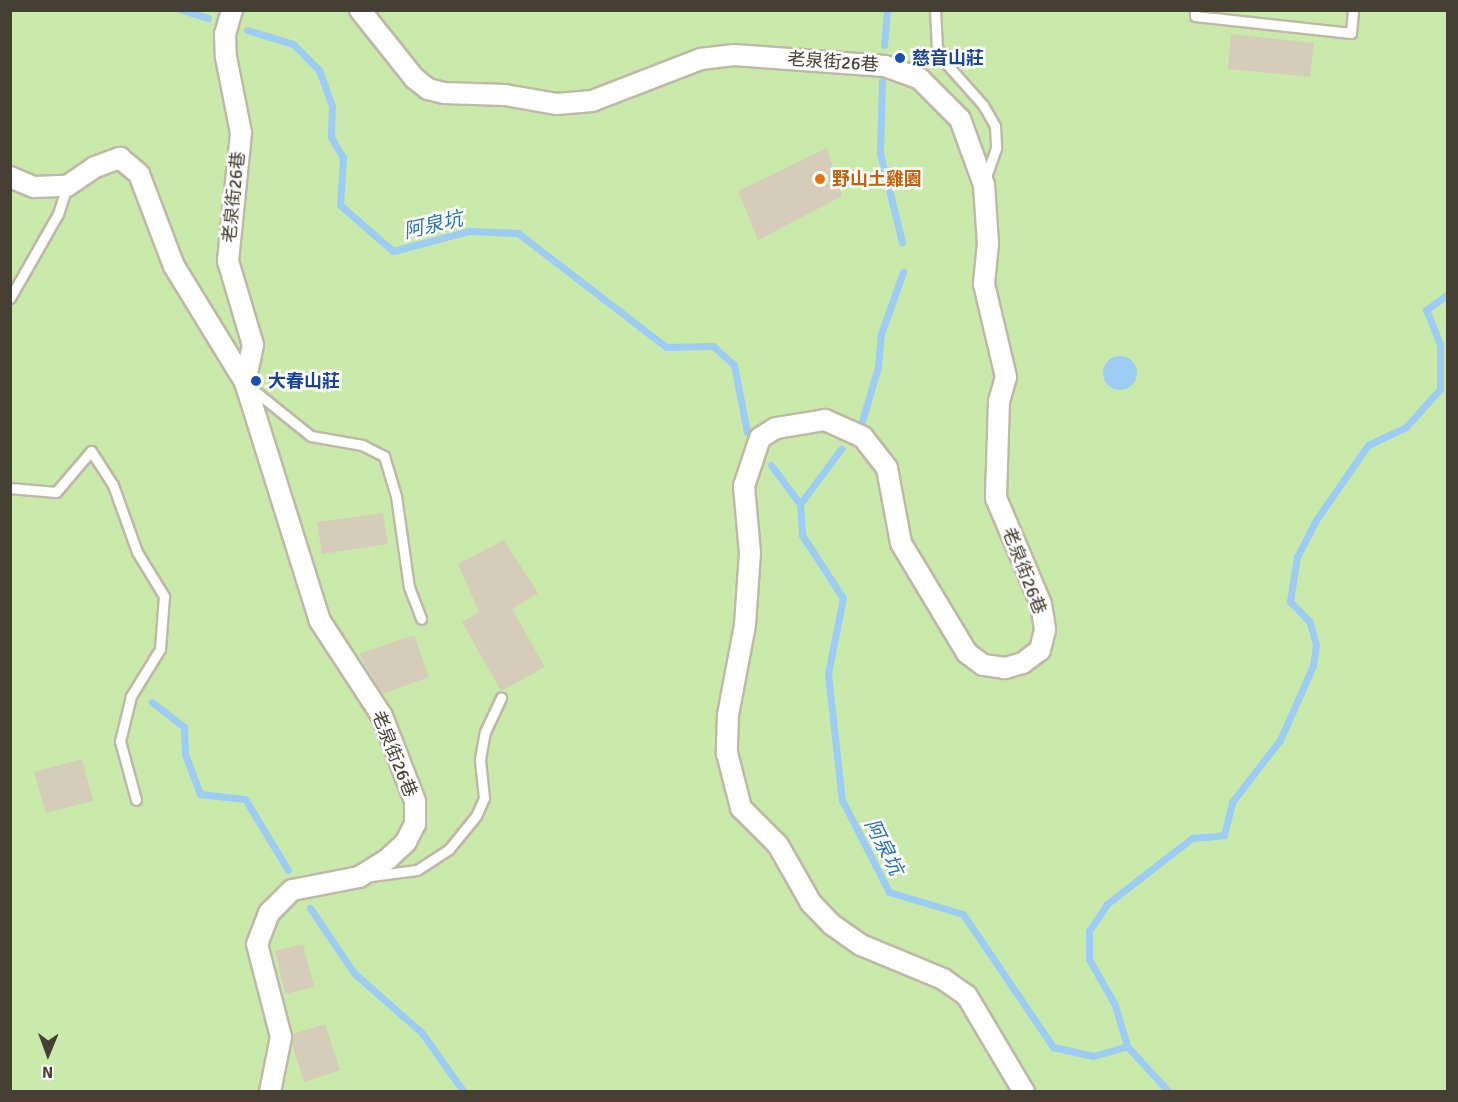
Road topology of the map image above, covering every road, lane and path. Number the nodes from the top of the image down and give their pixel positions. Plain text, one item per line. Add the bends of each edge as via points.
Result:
1 (232, 10) edge
2 (360, 10) edge
3 (935, 10) edge
4 (1195, 10) edge
5 (1353, 10) edge
6 (10, 177) edge
7 (984, 185) junction
8 (67, 186) junction
9 (10, 298) edge
10 (245, 382) junction
11 (10, 488) edge
12 (421, 619) dead end
13 (501, 698) dead end
14 (136, 800) dead end
15 (359, 877) junction
16 (270, 1092) edge
17 (1024, 1092) edge

1 - 10 street, 老泉街26巷 via 226,46 241,133 228,261 253,345
2 - 7 street, 老泉街26巷 via 414,78 428,89 444,93 505,95 557,104 592,101 701,59 734,55 885,66 920,79 960,119
3 - 7 lane via 940,54 983,105 995,126 996,148
4 - 5 lane via 1195,16 1351,33
6 - 8 street via 34,187
7 - 17 street, 老泉街26巷 via 988,243 984,284 1006,378 999,401 996,498 1041,604 1045,630 1040,650 1023,663 1005,668 983,665 967,652 901,543 887,468 863,436 825,420 776,428 760,438 744,486 750,553 745,625 728,715 727,753 741,808 778,845 811,903 831,924 861,945 943,979 967,996
8 - 9 lane via 58,214
8 - 10 street, 老泉街26巷 via 95,167 120,158 139,174 174,266
10 - 12 lane via 311,436 362,445 384,456 394,486 409,587
10 - 15 street, 老泉街26巷 via 320,621 382,716 415,801 415,824 406,842
11 - 14 lane via 56,492 90,451 113,485 136,552 164,596 160,649 131,696 120,741
13 - 15 lane via 485,732 480,759 484,798 476,816 449,849 417,870
15 - 16 street, 老泉街26巷 via 292,890 269,913 257,944 281,1037

